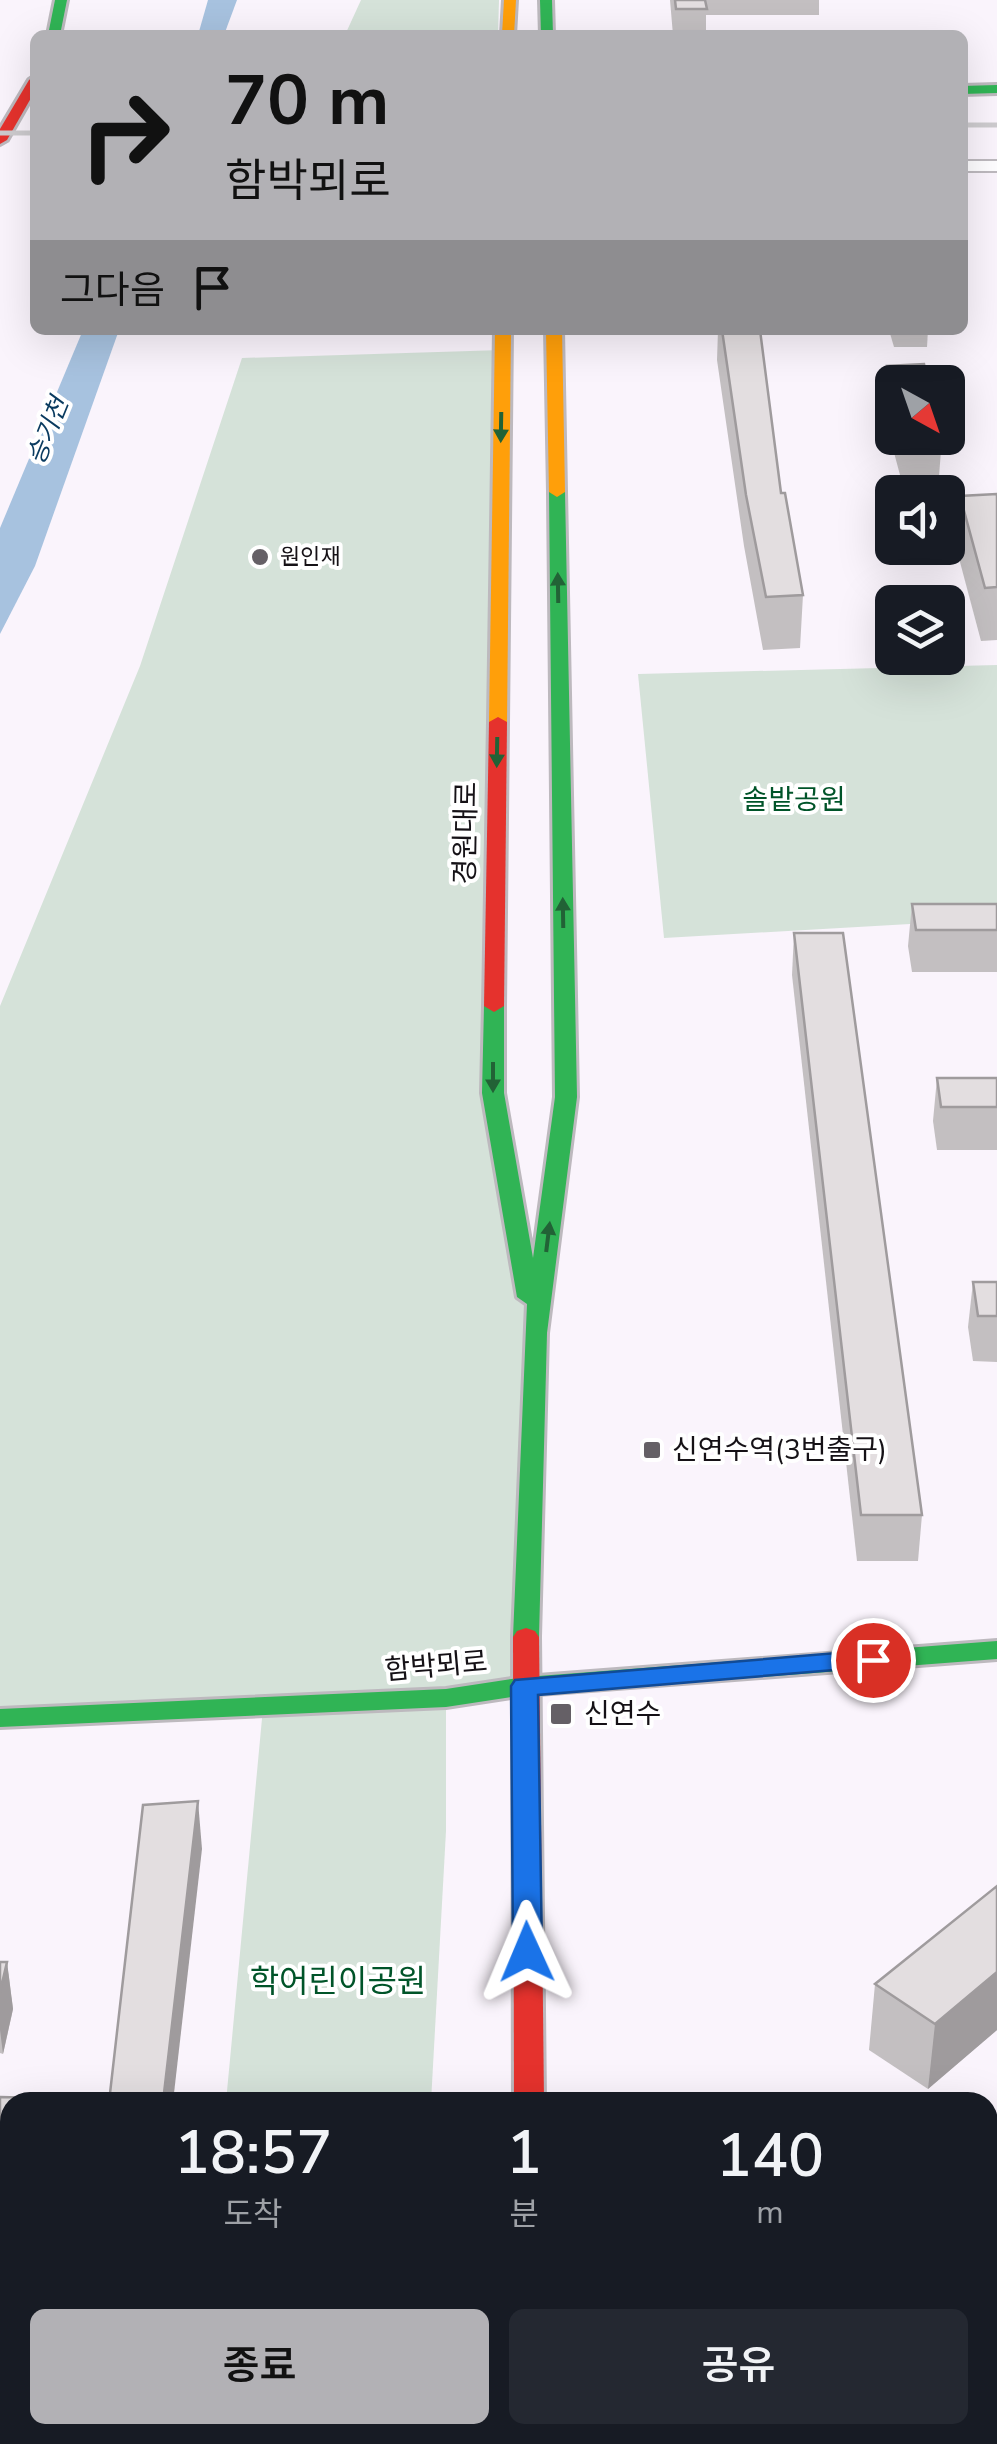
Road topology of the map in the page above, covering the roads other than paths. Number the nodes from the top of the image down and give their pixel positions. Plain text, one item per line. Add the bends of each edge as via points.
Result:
1 (61, 0) edge
2 (510, 0) edge
3 (546, 0) edge
4 (55, 30) edge
5 (508, 30) edge
6 (547, 30) edge
7 (30, 89) edge
8 (997, 89) edge
9 (968, 90) edge
10 (0, 140) edge
11 (968, 166) edge
12 (997, 166) edge
13 (503, 335) edge
14 (554, 335) edge
15 (535, 1334) junction
16 (997, 1650) edge
17 (525, 1686) junction
18 (0, 1718) edge
19 (529, 2092) edge

1 - 4 main road
2 - 5 main road
3 - 6 main road
7 - 10 main road
8 - 9 main road
11 - 12 street
13 -> 15 main road, 경원대로 via 493,1094
15 -> 14 main road, 경원대로 via 566,1097
15 - 17 main road, 경원대로
16 - 17 main road, 함박뫼로
17 - 18 main road, 함박뫼로 via 410,1700
17 - 19 main road, 경원대로

